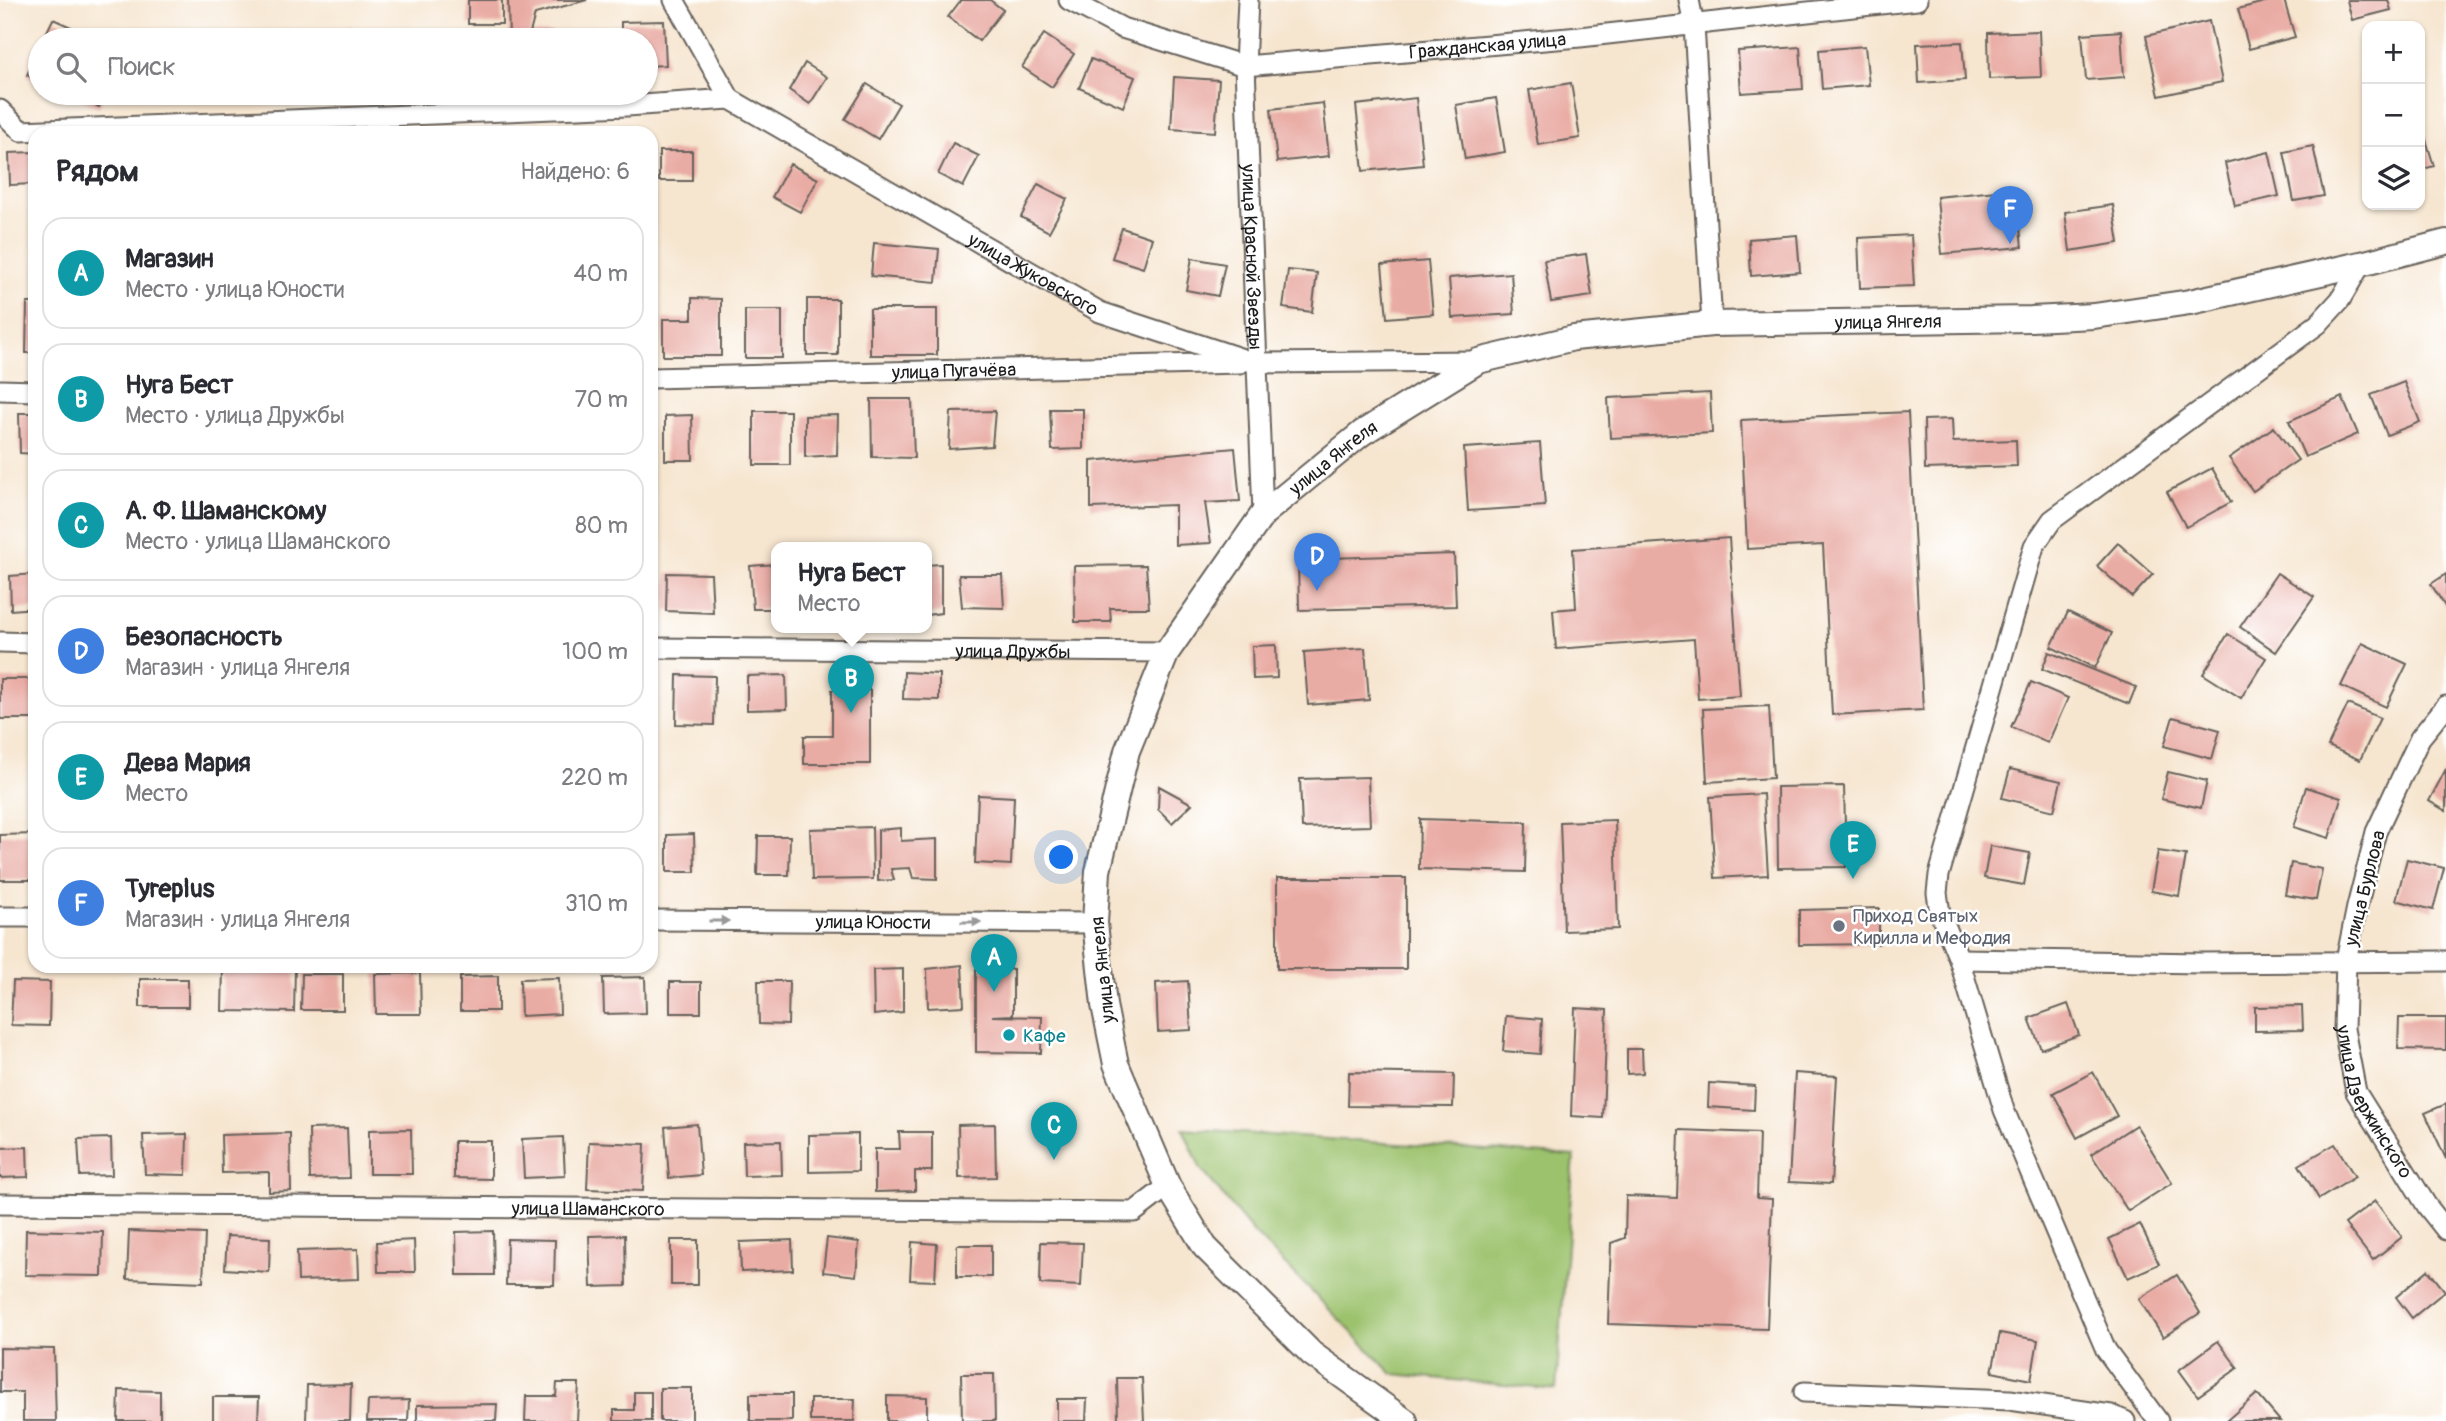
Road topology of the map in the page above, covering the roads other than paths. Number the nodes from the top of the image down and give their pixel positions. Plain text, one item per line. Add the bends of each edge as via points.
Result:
1 (674, 0) edge
2 (1069, 0) edge
3 (1248, 0) edge
4 (1689, 0) edge
5 (1917, 0) edge
6 (1694, 25) junction
7 (1245, 66) junction
8 (730, 99) junction
9 (658, 104) edge
10 (642, 105) edge
11 (0, 110) edge
12 (189, 126) edge
13 (0, 131) edge
14 (21, 131) junction
15 (28, 131) edge
16 (2446, 243) edge
17 (2361, 264) junction
18 (1712, 324) junction
19 (1478, 361) junction
20 (1255, 363) junction
21 (658, 378) edge
22 (0, 390) edge
23 (28, 391) edge
24 (1263, 514) junction
25 (0, 642) edge
26 (28, 643) edge
27 (658, 648) edge
28 (1167, 652) junction
29 (2446, 706) edge
30 (0, 917) edge
31 (28, 917) edge
32 (658, 920) edge
33 (1095, 923) junction
34 (1959, 959) junction
35 (2346, 961) junction
36 (2446, 961) edge
37 (1168, 1186) junction
38 (0, 1205) edge
39 (2446, 1230) edge
40 (1804, 1392) dead end
41 (1366, 1395) junction
42 (1388, 1421) edge
43 (1405, 1421) edge
44 (2125, 1421) edge
45 (2158, 1421) edge

1 - 8 street
2 - 7 street, Гражданская улица via 1122,28
3 - 7 street, улица Красной Звезды
4 - 6 street
5 - 6 street, Гражданская улица
6 - 7 street, Гражданская улица
6 - 18 street
7 - 20 street, улица Красной Звезды
8 - 9 street
8 - 20 street, улица Жуковского via 1100,312
10 - 12 street
11 - 14 street
13 - 14 street
14 - 15 street
16 - 17 street, улица Янгеля
17 - 18 street, улица Янгеля via 2190,302 2094,316
17 - 34 street via 2340,300 2318,324 2052,520 2034,546 1939,875 1940,914
18 - 19 street, улица Янгеля via 1574,338
19 - 20 street, улица Жуковского
19 - 24 street, улица Янгеля via 1362,433
20 - 21 street, улица Пугачёва
20 - 24 street, улица Красной Звезды
22 - 23 street
24 - 28 street, улица Янгеля
25 - 26 street
27 - 28 street, улица Дружбы
28 - 33 street, улица Янгеля via 1127,751 1098,871
29 - 35 street, улица Бурлова via 2420,737 2376,832
30 - 31 street
32 -> 33 street, улица Юности
33 - 37 street, улица Янгеля via 1116,1064
34 - 35 street
34 - 45 street via 2004,1110 2106,1350
35 - 36 street
35 - 39 street, улица Дзержинского via 2344,1029 2356,1092
37 - 38 street, улица Шаманского via 1134,1212
37 - 41 street, улица Янгеля via 1205,1247 1312,1354
40 - 44 street via 2010,1400
41 - 42 street
41 - 43 street, улица Янгеля

